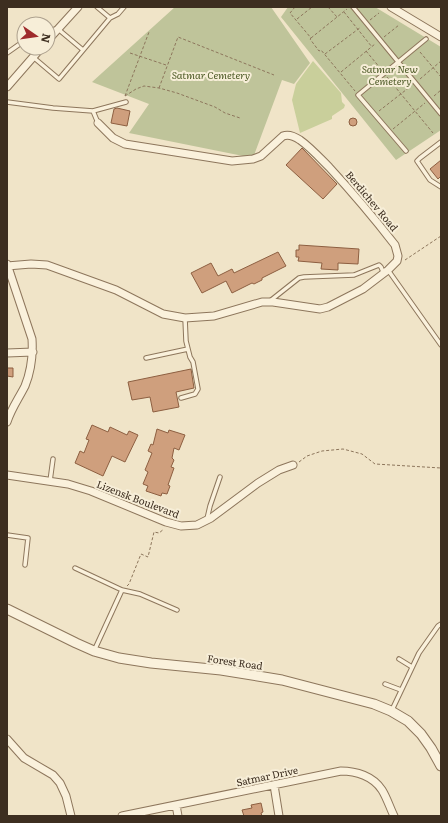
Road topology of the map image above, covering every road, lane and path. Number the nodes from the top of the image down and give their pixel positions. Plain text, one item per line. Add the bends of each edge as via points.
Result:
1 (78, 7) edge
2 (96, 7) edge
3 (124, 7) edge
4 (295, 7) edge
5 (312, 7) edge
6 (328, 7) edge
7 (349, 7) edge
8 (354, 7) edge
9 (391, 7) edge
10 (344, 11) junction
11 (379, 13) dead end
12 (337, 17) junction
13 (110, 18) junction
14 (296, 20) junction
15 (366, 22) junction
16 (399, 25) dead end
17 (58, 29) joint
18 (358, 29) junction
19 (149, 32) dead end
20 (441, 37) edge
21 (311, 38) junction
22 (426, 39) dead end
23 (381, 40) junction
24 (16, 47) edge
25 (372, 47) junction
26 (416, 47) junction
27 (83, 50) junction
28 (319, 51) junction
29 (366, 52) junction
30 (130, 53) dead end
31 (317, 53) dead end
32 (7, 54) edge
33 (325, 54) junction
34 (140, 56) junction
35 (33, 57) joint
36 (441, 61) edge
37 (399, 62) junction
38 (167, 66) junction
39 (433, 68) junction
40 (340, 72) junction
41 (384, 73) junction
42 (274, 75) dead end
43 (441, 77) edge
44 (416, 82) junction
45 (7, 87) edge
46 (159, 88) junction
47 (441, 90) edge
48 (401, 94) junction
49 (358, 95) junction
50 (430, 100) junction
51 (7, 102) edge
52 (126, 102) dead end
53 (93, 111) junction
54 (415, 112) junction
55 (441, 114) edge
56 (375, 115) junction
57 (240, 118) dead end
58 (98, 123) joint
59 (390, 132) junction
60 (433, 133) dead end
61 (441, 142) edge
62 (406, 151) dead end
63 (441, 187) edge
64 (441, 236) edge
65 (397, 261) junction
66 (7, 266) edge
67 (386, 272) junction
68 (268, 302) junction
69 (185, 318) junction
70 (441, 346) edge
71 (188, 349) junction
72 (33, 352) junction
73 (7, 353) edge
74 (146, 358) dead end
75 (181, 398) dead end
76 (7, 422) edge
77 (53, 459) dead end
78 (293, 465) joint
79 (441, 468) edge
80 (7, 475) edge
81 (220, 477) dead end
82 (50, 481) junction
83 (207, 520) junction
84 (166, 522) junction
85 (7, 536) edge
86 (25, 565) dead end
87 (75, 568) dead end
88 (122, 590) junction
89 (7, 609) edge
90 (177, 610) dead end
91 (441, 624) edge
92 (94, 651) junction
93 (399, 659) dead end
94 (412, 667) junction
95 (386, 684) dead end
96 (401, 690) junction
97 (391, 711) junction
98 (7, 739) edge
99 (441, 766) edge
100 (274, 785) junction
101 (176, 805) junction
102 (71, 816) edge
103 (122, 816) edge
104 (178, 816) edge
105 (279, 816) edge
106 (394, 816) edge

1 - 17 street
2 - 13 lane
3 - 13 lane
4 - 14 path via 290,13
5 - 14 path
6 - 12 path
7 - 10 path
8 - 15 lane
9 - 20 street
10 - 12 path
10 - 18 path
11 - 15 path
12 - 21 path
13 - 27 lane
14 - 21 path
15 - 18 path
15 - 23 lane
16 - 23 path
17 - 27 lane
18 - 25 path
18 - 33 path
19 - 34 path
21 - 28 path
22 - 26 lane
23 - 25 path
23 - 37 lane
24 - 32 lane
25 - 29 path
26 - 37 lane
26 - 39 path
27 - 35 lane via 59,79
28 - 31 path
28 - 33 path via 322,50
29 - 40 path
29 - 41 path
30 - 34 path
33 - 40 path
34 - 38 path
34 - 46 path via 125,96 144,86
35 - 45 street
36 - 39 path
37 - 41 lane
37 - 44 lane
38 - 42 path via 178,37
38 - 46 path
39 - 43 path
39 - 44 path
40 - 49 path
41 - 48 path
41 - 49 lane
44 - 48 path
44 - 50 lane
46 - 57 path
47 - 50 path
48 - 54 path
48 - 56 path
49 - 56 lane
50 - 54 path
50 - 55 lane
51 - 53 lane
52 - 53 lane
53 - 58 lane
54 - 59 path
54 - 60 path
56 - 59 lane
58 - 65 street, Berdichev Road via 113,138 125,144 232,161 261,156 287,134 295,137 337,176 395,245
59 - 62 lane
61 - 63 lane via 417,161 430,180
64 - 65 path via 404,260
65 - 67 street
66 - 69 street via 47,265 116,290 163,314
66 - 72 street via 32,339
67 - 68 street via 363,289 328,307
67 - 68 lane via 378,265 354,275 299,278
67 - 70 lane
68 - 69 street via 214,316
69 - 71 lane
71 - 74 lane
71 - 75 lane via 198,389 195,394
72 - 73 street
72 - 76 street via 28,378
77 - 82 lane
78 - 79 path via 307,456 322,451 343,449 362,454 375,464
78 - 83 street, Lizensk Boulevard via 279,470
80 - 82 street, Lizensk Boulevard
81 - 83 lane
82 - 84 street, Lizensk Boulevard via 91,491
83 - 84 street, Lizensk Boulevard via 197,525 181,526
84 - 88 path via 164,529 159,533 154,532 148,557 141,554 129,584
85 - 86 lane via 28,539
87 - 88 lane
88 - 90 lane via 140,594
88 - 92 lane
89 - 92 street, Forest Road
91 - 94 lane via 419,652
92 - 97 street, Forest Road via 131,660 282,680
93 - 94 lane
94 - 96 lane
95 - 96 lane
96 - 97 lane
97 - 99 street, Forest Road via 408,721 421,734
98 - 102 street via 24,758 53,775 60,783
100 - 101 street, Satmar Drive
100 - 105 street
100 - 106 street, Satmar Drive via 341,771 356,772 372,780 382,790
101 - 103 street, Satmar Drive
101 - 104 street

